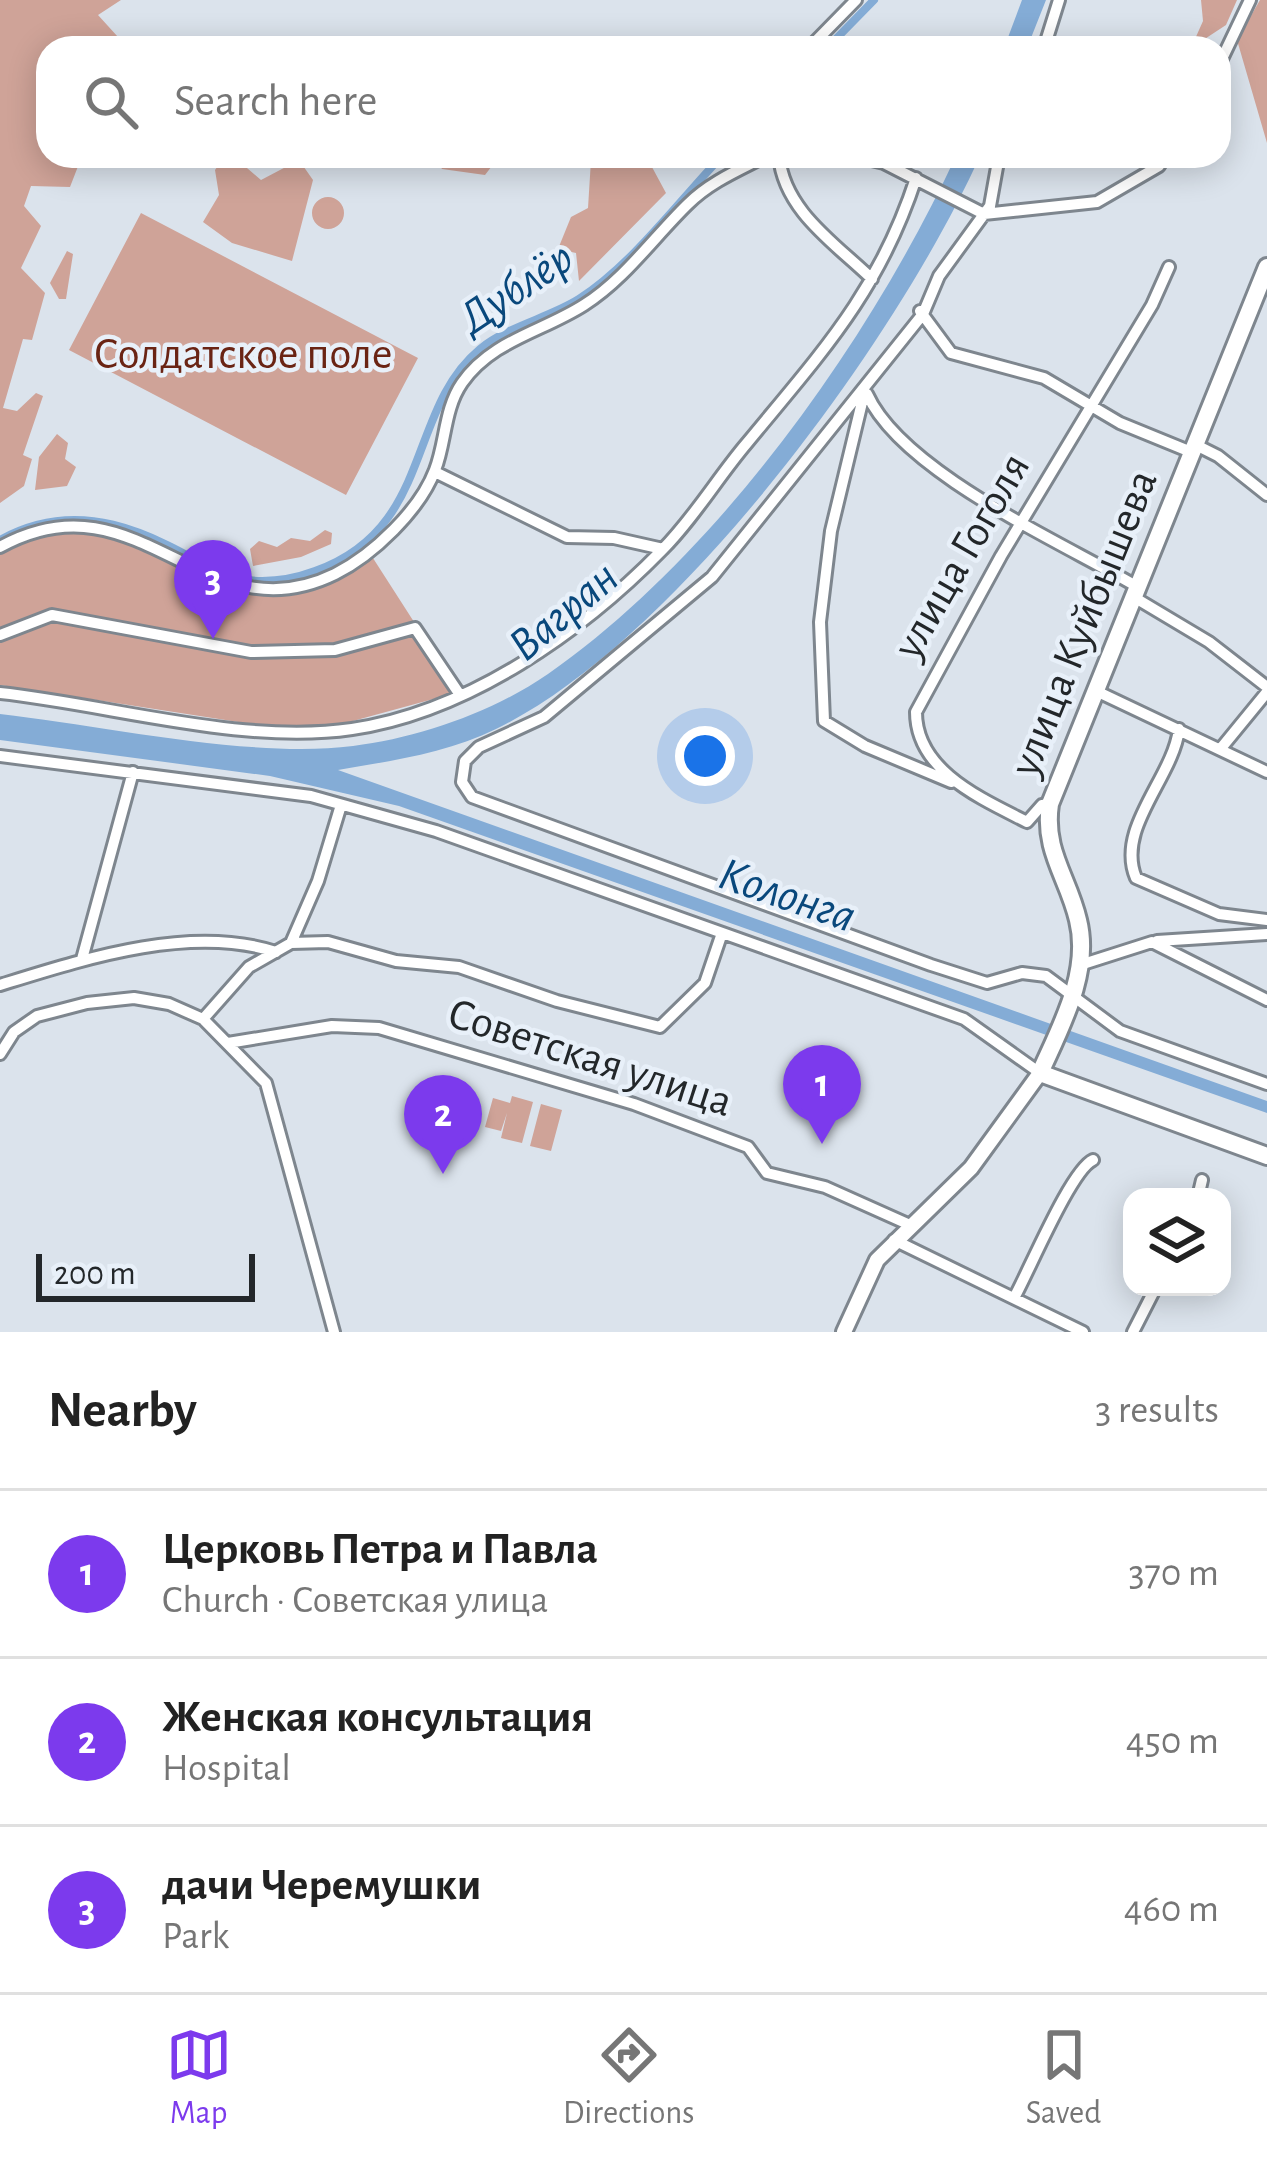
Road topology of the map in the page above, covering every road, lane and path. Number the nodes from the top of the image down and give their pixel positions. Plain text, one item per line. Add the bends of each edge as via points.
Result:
1 (856, 0) edge
2 (1059, 0) edge
3 (1250, 0) edge
4 (821, 36) edge
5 (1048, 36) edge
6 (1231, 40) edge
7 (746, 168) edge
8 (783, 168) edge
9 (888, 168) edge
10 (996, 168) edge
11 (1156, 168) edge
12 (916, 178) junction
13 (984, 214) junction
14 (1169, 267) dead end
15 (1267, 267) edge
16 (871, 278) junction
17 (921, 312) junction
18 (865, 391) junction
19 (1090, 408) junction
20 (1192, 448) junction
21 (435, 472) junction
22 (1267, 495) edge
23 (1023, 519) junction
24 (0, 547) edge
25 (664, 549) junction
26 (1134, 591) junction
27 (0, 635) edge
28 (1267, 689) edge
29 (1094, 690) junction
30 (0, 693) edge
31 (460, 695) junction
32 (1179, 729) junction
33 (1222, 747) junction
34 (0, 756) edge
35 (133, 772) junction
36 (1267, 772) edge
37 (958, 785) junction
38 (1050, 804) junction
39 (340, 805) junction
40 (1267, 920) edge
41 (722, 934) junction
42 (1267, 934) edge
43 (1152, 942) junction
44 (291, 944) junction
45 (276, 952) junction
46 (82, 959) junction
47 (1080, 965) junction
48 (0, 985) edge
49 (1073, 994) junction
50 (1267, 1000) edge
51 (203, 1019) junction
52 (228, 1043) junction
53 (0, 1054) edge
54 (1040, 1072) junction
55 (1267, 1084) edge
56 (1267, 1156) edge
57 (1093, 1160) dead end
58 (1202, 1180) dead end
59 (1200, 1188) edge
60 (910, 1225) junction
61 (894, 1240) junction
62 (1151, 1296) edge
63 (1014, 1298) junction
64 (334, 1332) edge
65 (844, 1332) edge
66 (1082, 1332) edge
67 (1133, 1332) edge

1 - 4 street
2 - 5 street
3 - 6 street
7 - 21 street via 691,201 583,306 478,365 455,397
8 - 16 street via 818,232
9 - 12 street
10 - 13 street
11 - 13 street via 1097,202
12 - 13 street
12 - 16 street
13 - 17 street
14 - 19 street, улица Гоголя
15 - 20 highway, улица Куйбышева
16 - 25 street via 829,347
17 - 18 street
17 - 19 street via 951,352 1044,378
18 - 23 street via 891,433 984,501
18 - 37 street via 831,531 820,622 824,722
18 - 49 street via 699,589 544,717 479,747 465,761 462,782 472,797 931,965 987,983 1046,976
19 - 20 street
19 - 23 street, улица Гоголя
20 - 22 street via 1218,456
20 - 26 highway, улица Куйбышева
21 - 24 street via 371,550 297,587 252,591 218,581 99,525 51,525
21 - 25 street via 567,537
23 - 26 street
23 - 37 street, улица Гоголя via 916,712 923,747
25 - 31 street via 571,627
26 - 28 street
26 - 29 highway, улица Куйбышева
27 - 31 street via 52,615 250,652 335,650 415,628
28 - 33 street
29 - 32 street
29 - 38 highway, улица Куйбышева
30 - 31 street via 293,732 371,724
32 - 33 street
32 - 40 street via 1129,859 1136,878 1219,914
33 - 36 street
34 - 35 street
35 - 39 street
35 - 46 street
37 - 38 street, улица Гоголя via 1027,822
38 - 47 highway, улица Куйбышева via 1047,838 1077,916
39 - 41 street via 436,831
39 - 44 street
41 - 44 street via 705,983 660,1027 459,967 396,962 328,942
41 - 54 street via 964,1019
42 - 43 street
43 - 47 street
43 - 50 street
44 - 45 street
45 - 46 street via 242,941
45 - 51 street via 249,967
46 - 48 street
47 - 49 highway, улица Куйбышева
49 - 54 highway, улица Куйбышева
49 - 55 street via 1120,1031
51 - 52 street
51 - 53 street via 134,998 87,1003 37,1016
52 - 60 street, Советская улица via 332,1026 379,1028 634,1104 748,1148 767,1173 825,1186
52 - 64 street via 266,1083
54 - 56 highway
54 - 60 main road via 971,1168
57 - 63 street via 1070,1181
58 - 59 street
60 - 61 main road
61 - 63 street
61 - 65 main road
62 - 67 street
63 - 66 street

